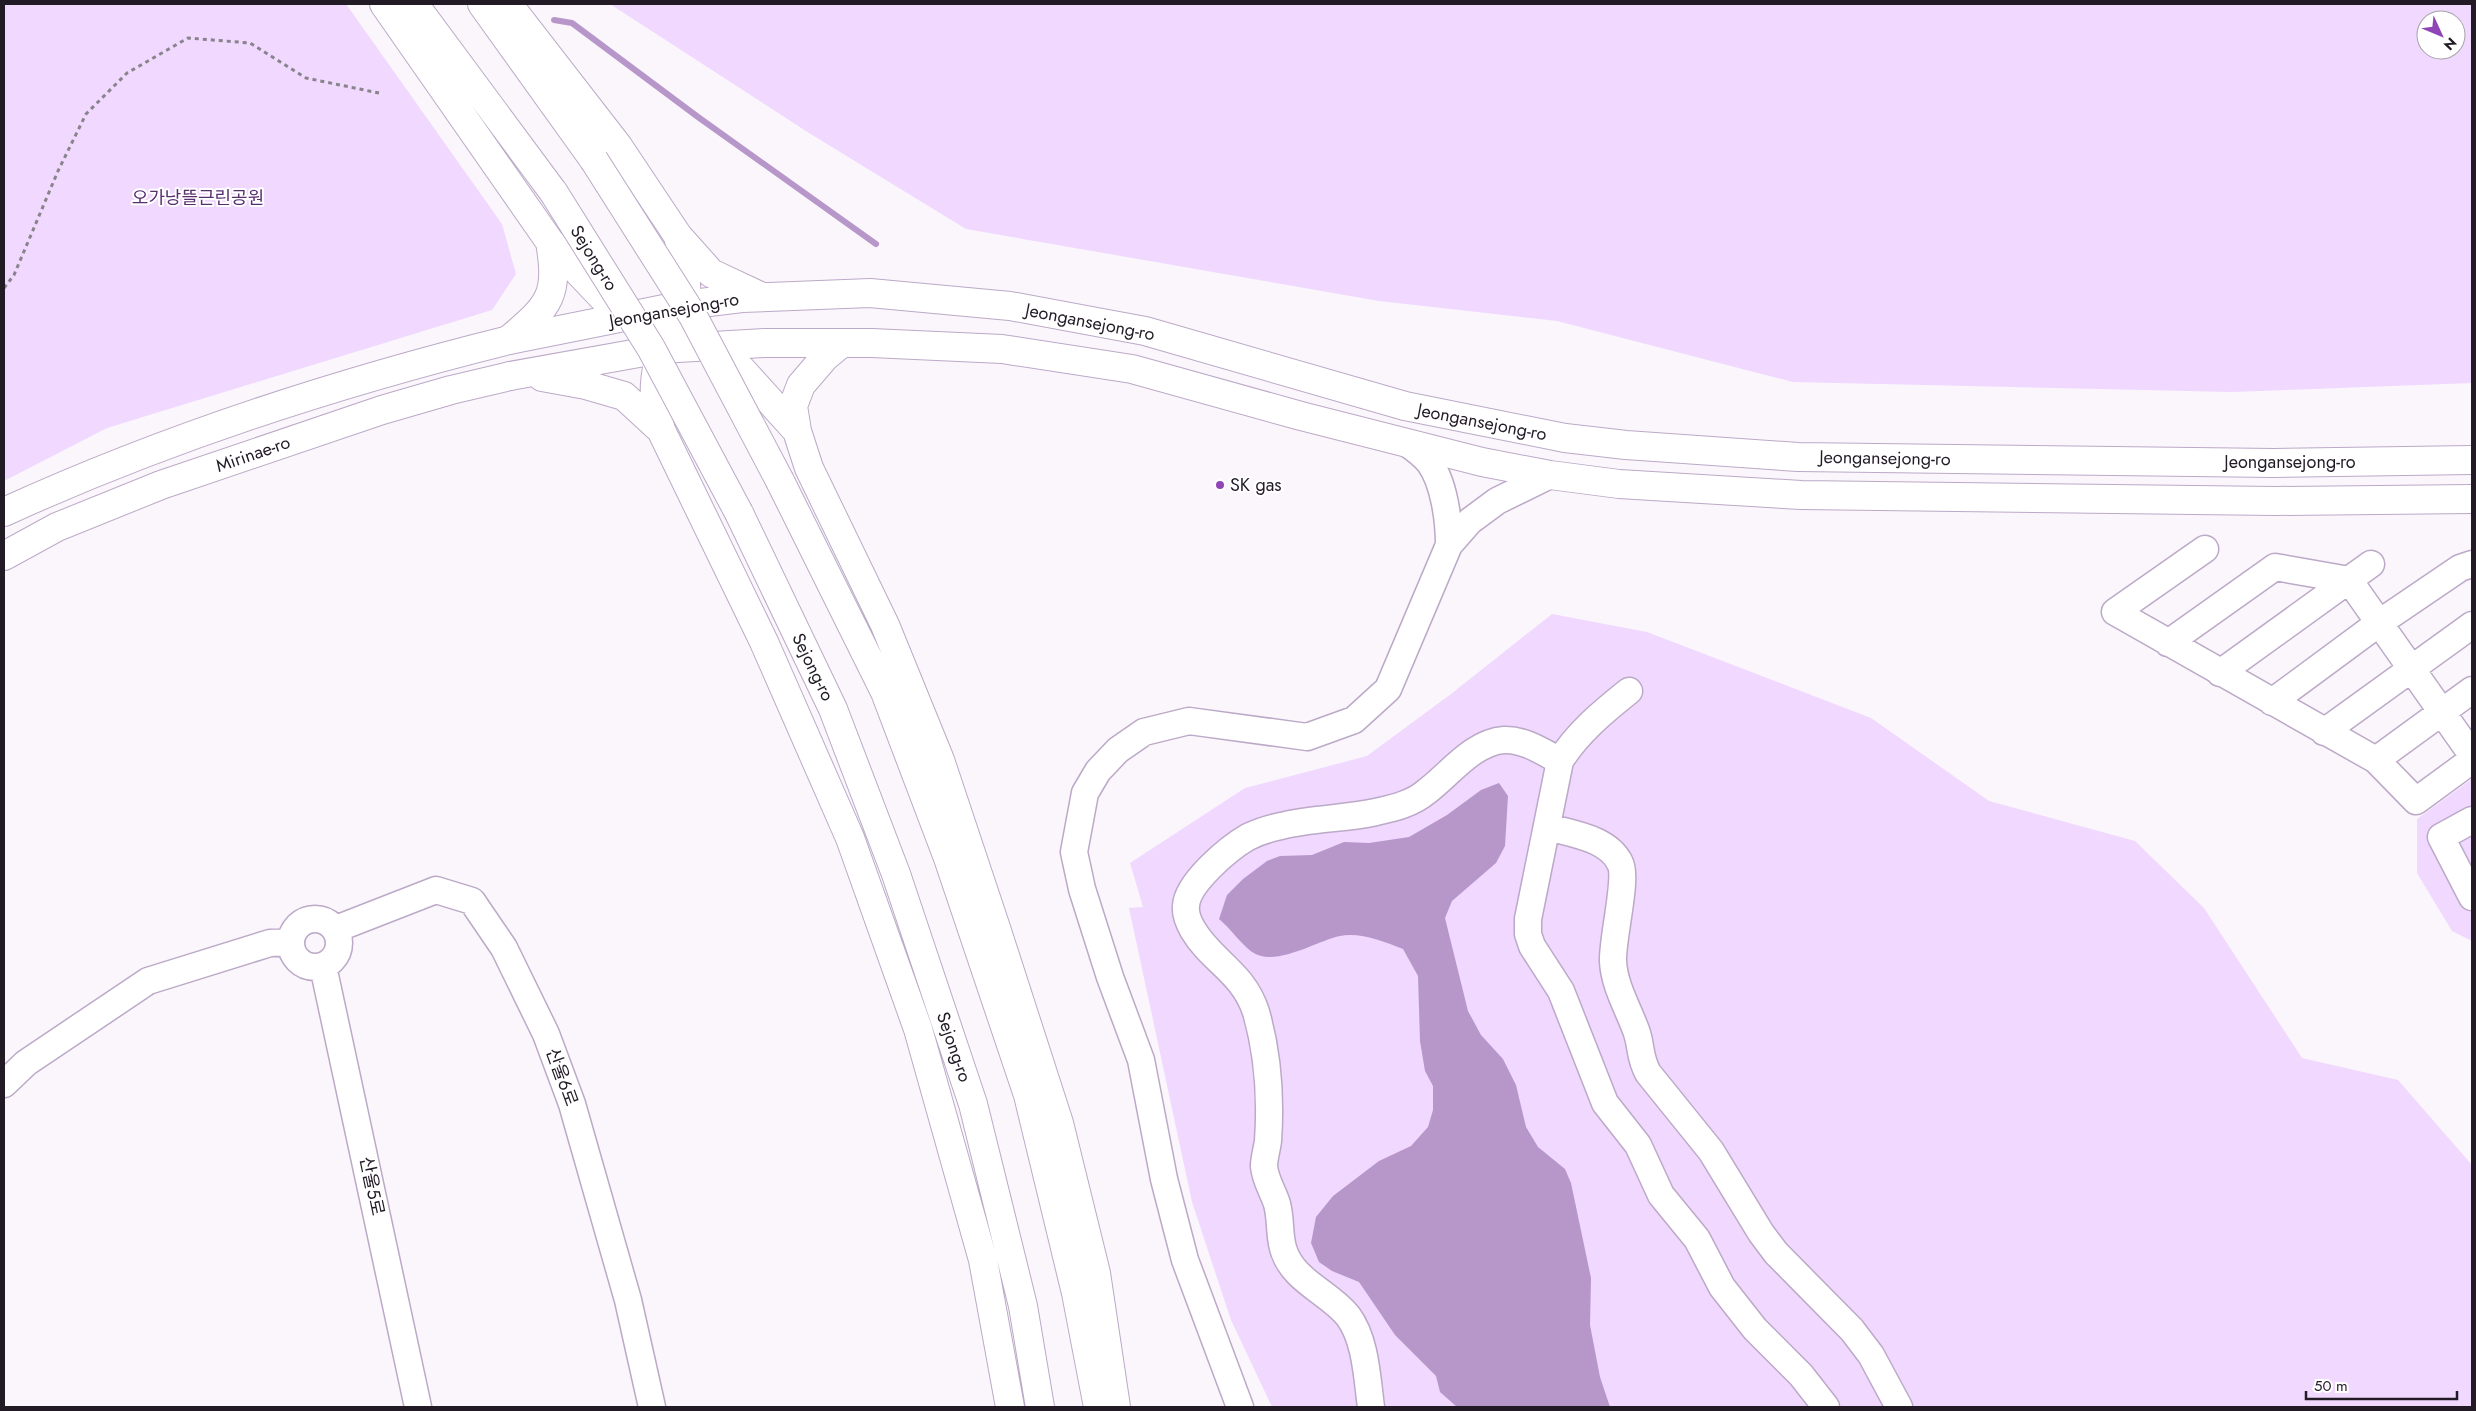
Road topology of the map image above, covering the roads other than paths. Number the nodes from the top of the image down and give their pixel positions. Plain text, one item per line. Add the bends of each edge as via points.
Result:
1 (384, 4) edge
2 (414, 4) edge
3 (482, 4) edge
4 (508, 4) edge
5 (678, 236) junction
6 (550, 242) junction
7 (762, 297) junction
8 (684, 305) junction
9 (637, 316) junction
10 (509, 340) junction
11 (666, 340) junction
12 (842, 343) junction
13 (706, 347) junction
14 (510, 376) junction
15 (661, 430) junction
16 (797, 431) junction
17 (1408, 444) junction
18 (2472, 460) edge
19 (1550, 475) junction
20 (2472, 499) edge
21 (4, 512) edge
22 (1448, 545) junction
23 (2205, 549) dead end
24 (4, 556) edge
25 (2371, 564) dead end
26 (2472, 564) edge
27 (2349, 580) junction
28 (2379, 623) junction
29 (2472, 625) edge
30 (2168, 643) junction
31 (2411, 667) junction
32 (2220, 673) junction
33 (2472, 690) edge
34 (1630, 691) dead end
35 (2272, 702) junction
36 (2441, 712) junction
37 (2324, 732) junction
38 (2472, 755) edge
39 (2376, 760) junction
40 (2472, 760) edge
41 (1560, 761) junction
42 (2472, 820) edge
43 (1548, 826) junction
44 (2472, 897) edge
45 (336, 929) junction
46 (291, 942) junction
47 (323, 966) junction
48 (4, 1084) edge
49 (418, 1407) edge
50 (652, 1407) edge
51 (1010, 1407) edge
52 (1040, 1407) edge
53 (1098, 1407) edge
54 (1116, 1407) edge
55 (1240, 1407) edge
56 (1371, 1407) edge
57 (1826, 1407) edge
58 (1899, 1407) edge

1 - 6 main road
2 - 52 main road, Sejong-ro, bridge via 554,193 651,348 739,513 833,709 905,902 973,1104 1023,1306
3 - 53 main road, bridge via 594,160 693,316 885,692 948,858 1028,1095 1076,1293
4 - 5 main road via 618,146
5 - 7 main road via 711,273
5 - 8 main road via 686,283
6 - 9 main road via 606,301
6 - 10 main road via 555,271 549,296 540,313
7 - 8 main road, Jeongansejong-ro
7 - 18 main road, Jeongansejong-ro via 870,293 1010,306 1145,331 1405,406 1556,436 1626,445 1798,457 2274,463
8 - 9 main road, Jeongansejong-ro
8 - 11 main road
9 - 10 main road, Jeongansejong-ro
9 - 11 main road
10 - 21 main road, Mirinae-ro via 373,376 240,419 147,451
11 - 13 main road, Jeongansejong-ro
11 - 14 main road, Jeongansejong-ro
11 - 15 main road via 654,381 654,410
12 - 13 main road, Jeongansejong-ro
12 - 16 main road via 801,385 793,406
12 - 17 main road, Jeongansejong-ro via 1002,349 1132,369
13 - 16 main road via 741,369
14 - 15 main road via 543,377 624,396
14 - 24 main road, Mirinae-ro via 382,410 161,485 57,527
15 - 51 main road via 764,642 850,838 918,1030 983,1260
16 - 54 main road via 809,468 885,625 940,760 993,919 1059,1123 1096,1273
17 - 19 main road, Jeongansejong-ro
17 - 22 street via 1429,463 1444,495
19 - 20 main road, Jeongansejong-ro via 1628,484 1801,495 2274,501
19 - 22 street via 1498,501 1470,521
22 - 55 street via 1388,689 1354,720 1307,737 1189,721 1144,732 1118,750 1098,771 1085,793 1074,852 1082,889 1141,1060 1164,1180 1185,1260
23 - 30 street via 2115,612
25 - 27 street
26 - 28 street via 2460,568
27 - 28 street
27 - 30 street via 2275,567
27 - 32 street
28 - 31 street
28 - 35 street
29 - 31 street
30 - 32 street
31 - 36 street
31 - 37 street
32 - 35 street
33 - 36 street
34 - 41 street via 1609,706 1573,741
35 - 37 street
36 - 38 street
36 - 39 street
37 - 39 street
39 - 40 street via 2416,801
41 - 43 street
41 - 56 street via 1518,742 1492,743 1472,754 1425,794 1409,803 1362,815 1283,825 1248,838 1212,866 1197,882 1188,899 1186,906 1192,928 1239,978 1256,1013 1268,1081 1268,1142 1264,1167 1277,1204 1282,1246 1288,1261 1321,1294 1346,1313 1355,1328
42 - 44 street via 2441,837
43 - 57 street via 1528,919 1528,934 1540,961 1561,990 1605,1103 1638,1145 1661,1195 1697,1239 1722,1287
43 - 58 street via 1604,845 1620,862 1624,872 1613,962 1615,978 1638,1036 1640,1059 1711,1151 1761,1234 1798,1277 1852,1330 1871,1356
45 - 46 street via 324,920 309,919 296,928
45 - 47 street via 338,951
45 - 50 street, 산울6로 via 436,890 472,901 504,948 546,1034 572,1104 628,1300
46 - 47 street via 295,957 300,962
46 - 48 street via 270,943 148,981 26,1063
47 - 49 street, 산울5로

